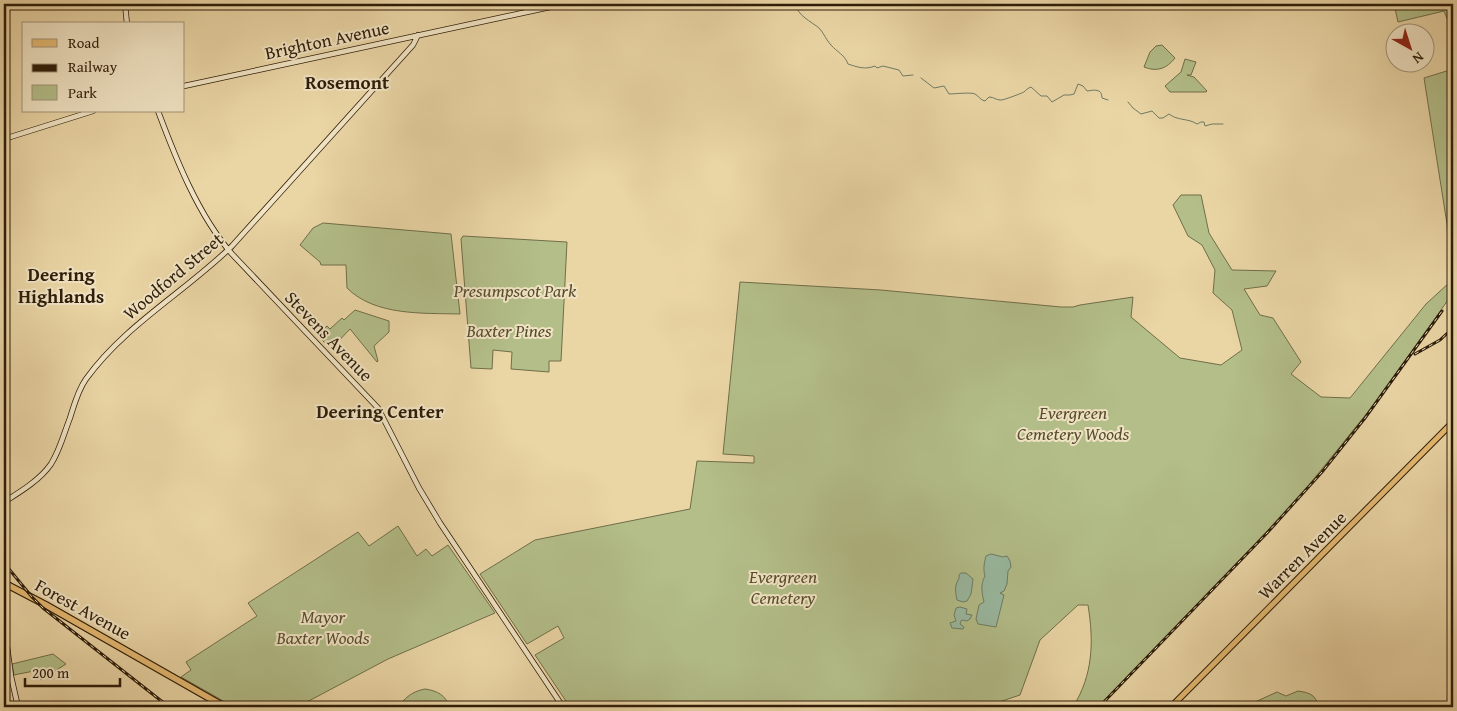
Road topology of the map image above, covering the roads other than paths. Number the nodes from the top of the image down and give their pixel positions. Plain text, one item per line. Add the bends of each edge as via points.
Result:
1 (125, 4) edge
2 (564, 4) edge
3 (127, 22) edge
4 (418, 35) junction
5 (185, 86) edge
6 (90, 112) edge
7 (158, 112) edge
8 (4, 139) edge
9 (228, 250) junction
10 (1453, 422) edge
11 (4, 502) edge
12 (4, 583) edge
13 (4, 624) edge
14 (18, 707) edge
15 (225, 707) edge
16 (563, 707) edge
17 (1171, 707) edge

1 - 3 main road
2 - 4 main road, Brighton Avenue
4 - 5 main road, Brighton Avenue
4 - 9 main road, Woodford Street via 413,45
6 - 8 main road
7 - 9 main road, Stevens Avenue via 184,177
9 - 11 main road, Woodford Street via 204,273 128,332 85,380 51,463 43,473
9 - 16 main road, Stevens Avenue via 378,408 440,523
10 - 17 main road, Warren Avenue
12 - 15 highway, Forest Avenue
13 - 14 main road

